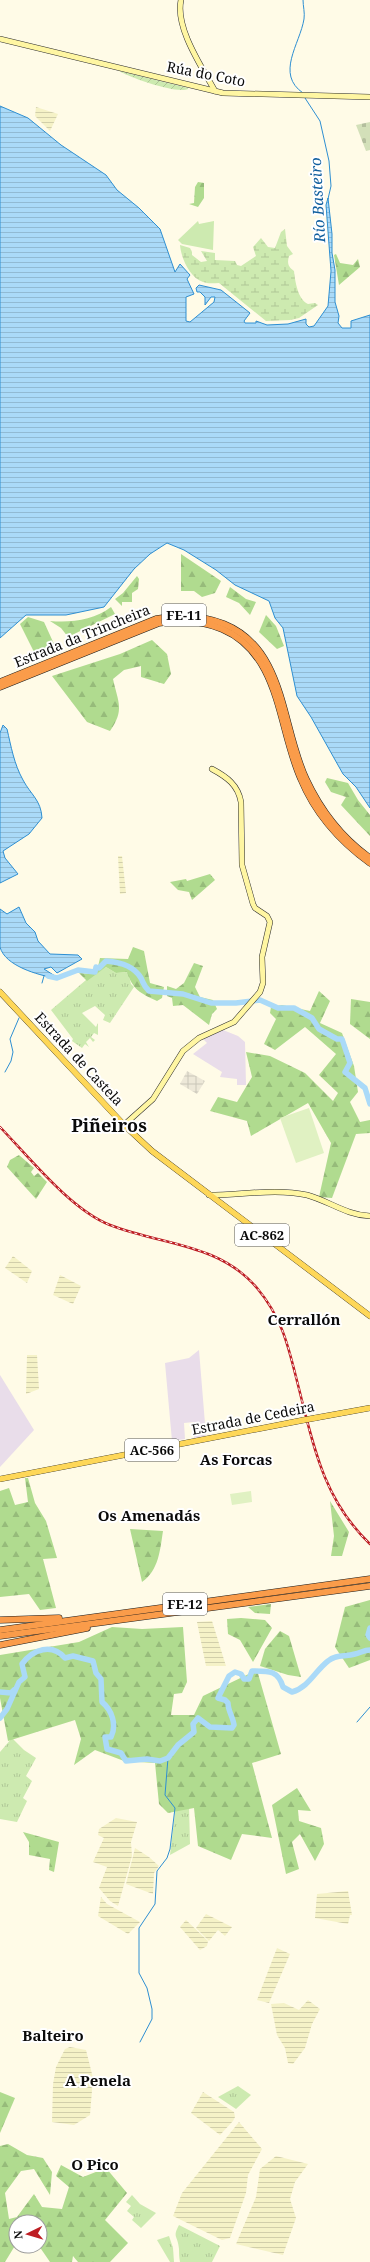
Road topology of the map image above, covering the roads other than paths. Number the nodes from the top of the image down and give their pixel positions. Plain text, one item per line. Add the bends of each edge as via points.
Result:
1 (181, 0) edge
2 (0, 39) edge
3 (215, 91) junction
4 (370, 97) edge
5 (0, 682) edge
6 (0, 687) edge
7 (212, 769) dead end
8 (370, 858) edge
9 (370, 863) edge
10 (0, 992) edge
11 (124, 1125) junction
12 (209, 1195) junction
13 (370, 1216) edge
14 (370, 1316) edge
15 (370, 1408) edge
16 (0, 1479) edge
17 (370, 1579) edge
18 (370, 1586) edge
19 (95, 1616) junction
20 (141, 1617) junction
21 (0, 1620) edge
22 (0, 1630) edge
23 (0, 1636) edge
24 (0, 1645) edge

1 - 3 street via 181,13 190,44
2 - 3 street, Rúa do Coto
3 - 4 street, Rúa do Coto via 232,94
5 - 8 highway, Estrada da Trincheira / FE-11 via 156,619 182,615 196,616 229,626 247,638 271,669 296,754 315,798 338,828
6 - 9 highway, Estrada da Trincheira / FE-11 via 159,623 196,621 227,631 244,642 257,656 267,673 292,756 312,801 345,843
7 - 11 street via 229,780 239,794 243,870 255,908 267,916 270,922 262,958 263,983 253,1003 234,1022 199,1038 183,1051 153,1099
10 - 11 main road, Estrada de Castela / AC-862
11 - 12 main road, Estrada de Castela / AC-862 via 152,1151
12 - 13 street via 287,1192 306,1195 351,1214
12 - 14 main road, Estrada de Castela / AC-862
15 - 16 main road, Estrada de Cedeira / AC-566, bridge
17 - 19 highway, FE-12
18 - 20 highway, FE-12
19 - 21 highway
19 - 22 highway, FE-12
20 - 23 highway, FE-12
20 - 24 highway

